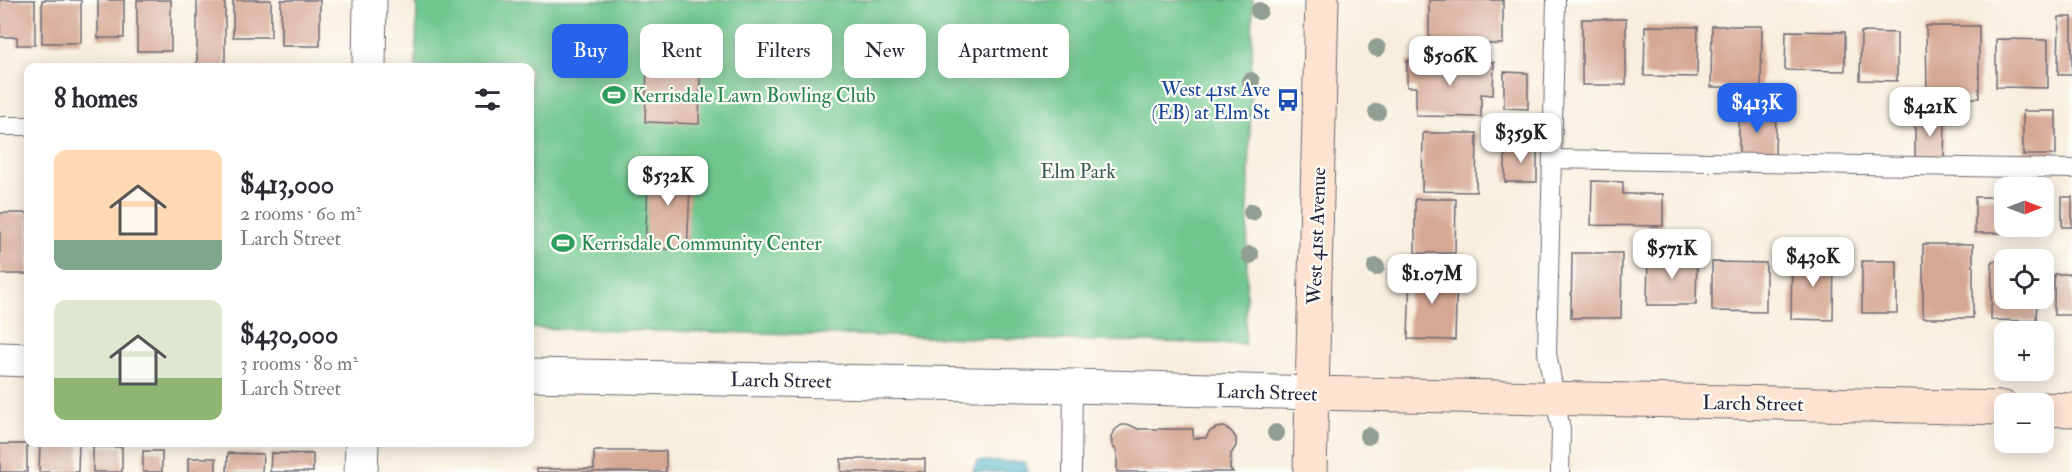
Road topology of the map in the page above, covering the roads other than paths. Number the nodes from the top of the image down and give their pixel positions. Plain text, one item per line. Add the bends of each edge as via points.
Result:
1 (370, 0) edge
2 (1322, 0) edge
3 (1556, 0) edge
4 (369, 63) edge
5 (0, 126) edge
6 (24, 126) edge
7 (1552, 159) junction
8 (2072, 169) edge
9 (0, 359) edge
10 (24, 360) edge
11 (534, 375) edge
12 (1073, 386) junction
13 (1312, 393) junction
14 (1555, 399) junction
15 (1994, 408) edge
16 (2054, 409) edge
17 (2072, 410) edge
18 (362, 447) edge
19 (361, 472) edge
20 (1072, 472) edge
21 (1310, 472) edge
22 (1560, 472) edge

1 - 4 street
2 - 13 street, West 41st Avenue
3 - 7 lane
5 - 6 lane
7 - 8 lane
7 - 14 lane via 1547,353
9 - 10 street
11 - 12 street, Larch Street
12 - 13 street, Larch Street
12 - 20 lane
13 - 14 street, Larch Street
13 - 21 street, West 41st Avenue
14 - 15 street, Larch Street
14 - 22 lane via 1561,430
16 - 17 street
18 - 19 street

